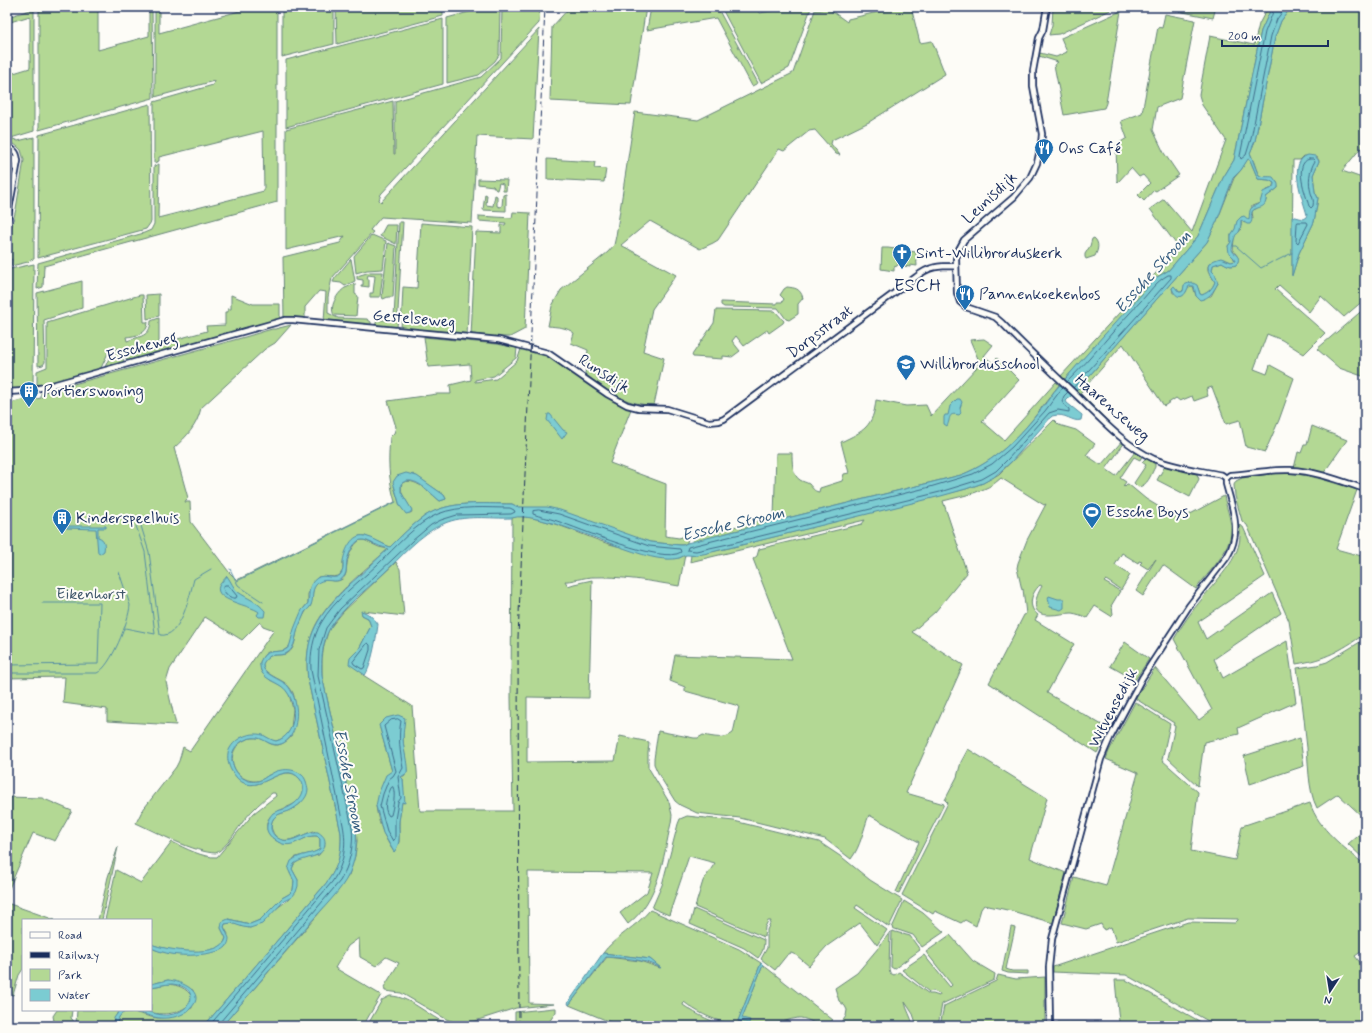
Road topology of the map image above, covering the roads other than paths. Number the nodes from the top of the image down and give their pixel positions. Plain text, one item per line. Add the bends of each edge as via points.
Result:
1 (1047, 7) edge
2 (7, 148) edge
3 (7, 154) edge
4 (15, 177) junction
5 (7, 220) edge
6 (956, 266) junction
7 (960, 302) joint
8 (282, 321) joint
9 (543, 351) joint
10 (7, 392) edge
11 (701, 420) joint
12 (1226, 478) junction
13 (1365, 490) edge
14 (1050, 1026) edge

1 - 6 street, Leunisdijk via 1032,71 1042,134 1039,159 1030,178 1014,197 964,240 957,254
2 - 4 street via 14,150 18,155
3 - 4 street via 14,160
4 - 5 street
6 - 7 street, Leunisdijk
6 - 11 street, Dorpsstraat via 922,271 724,419 714,422
7 - 12 street, Haarenseweg via 1002,322 1024,346 1128,443 1170,465 1222,475
8 - 9 street, Gestelseweg via 492,339
8 - 10 street, Esscheweg via 45,387
9 - 11 street, Runsdijk via 621,403 674,411
12 - 13 street via 1230,475 1291,470 1321,475
12 - 14 street, Witvensedijk via 1236,523 1233,544 1227,557 1189,606 1142,678 1103,752 1054,932 1049,973

